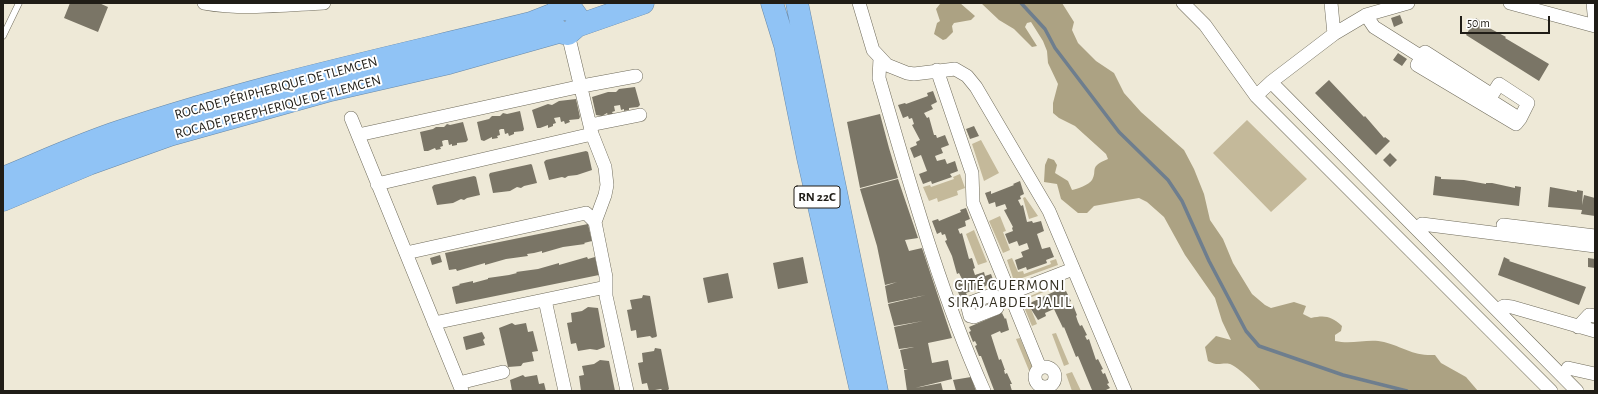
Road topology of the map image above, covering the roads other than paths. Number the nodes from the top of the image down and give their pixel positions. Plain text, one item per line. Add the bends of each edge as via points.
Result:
1 (19, 3) edge
2 (204, 3) edge
3 (324, 3) edge
4 (643, 3) edge
5 (772, 3) edge
6 (797, 3) edge
7 (804, 3) edge
8 (859, 3) edge
9 (1183, 3) edge
10 (1331, 3) edge
11 (1408, 3) edge
12 (1510, 3) edge
13 (1593, 3) edge
14 (308, 4) edge
15 (1366, 15) junction
16 (567, 16) edge
17 (1595, 25) edge
18 (1334, 34) junction
19 (3, 36) edge
20 (880, 58) junction
21 (1421, 58) junction
22 (937, 70) junction
23 (636, 76) dead end
24 (812, 79) junction
25 (1271, 82) junction
26 (582, 86) junction
27 (1256, 96) junction
28 (640, 115) dead end
29 (351, 118) dead end
30 (591, 130) junction
31 (358, 135) junction
32 (3, 178) edge
33 (377, 184) junction
34 (3, 200) edge
35 (601, 207) junction
36 (586, 213) junction
37 (595, 222) junction
38 (1422, 224) dead end
39 (1440, 226) junction
40 (1595, 236) edge
41 (1595, 246) edge
42 (406, 253) junction
43 (1073, 269) junction
44 (606, 287) junction
45 (1010, 293) junction
46 (996, 299) dead end
47 (545, 300) junction
48 (1497, 310) junction
49 (1595, 316) edge
50 (434, 323) junction
51 (1578, 327) junction
52 (1595, 331) edge
53 (1568, 368) dead end
54 (502, 372) dead end
55 (1594, 373) edge
56 (460, 387) edge
57 (1049, 389) edge
58 (565, 391) edge
59 (627, 391) edge
60 (861, 391) edge
61 (877, 391) edge
62 (984, 391) edge
63 (1125, 391) edge
64 (1551, 391) edge
65 (1577, 391) edge

1 - 19 lane
2 - 14 street via 220,6
3 - 14 street
4 - 16 highway
5 - 60 highway, RN 22C via 785,45
6 - 24 highway, RN 22C
7 - 24 street via 816,70
8 - 20 street via 873,50
9 - 27 street via 1205,25
10 - 18 street
11 - 15 street
12 - 17 street
13 - 17 street
15 - 18 street
15 - 21 street via 1374,27
16 - 26 street
16 - 32 highway, ROCADE PÉRIPHERIQUE DE TLEMCEN via 260,90 190,110 120,131
16 - 34 highway, ROCADE PEREPHERIQUE DE TLEMCEN via 449,63 331,90 170,135 89,164
18 - 25 street
20 - 22 street via 887,65 907,73
20 - 62 street via 879,78 931,254
21 - 21 street via 1425,52 1492,95 1499,84 1528,103 1520,119
22 - 43 street via 955,69 967,76 976,87 1016,157 1042,196
22 - 45 street via 972,173 973,203
23 - 26 street
24 - 61 highway, RN 22C
25 - 27 street
25 - 48 street
26 - 30 street
26 - 31 street
27 - 64 street
28 - 30 street
29 - 31 street
30 - 33 street
30 - 35 street via 606,178
31 - 33 street
33 - 42 street
35 - 36 street
35 - 37 street
36 - 37 street
36 - 42 street
37 - 44 street
38 - 39 street
39 - 40 street via 1440,218
39 - 41 street
42 - 50 street
43 - 45 street
43 - 63 street
44 - 47 street
44 - 59 street
45 - 46 street
45 - 57 street via 1040,368 1049,368 1054,373
47 - 50 street
47 - 58 street
48 - 51 street via 1504,306 1512,307
48 - 65 street
49 - 51 street via 1589,315
50 - 56 street
51 - 52 street
53 - 55 street
54 - 56 street

